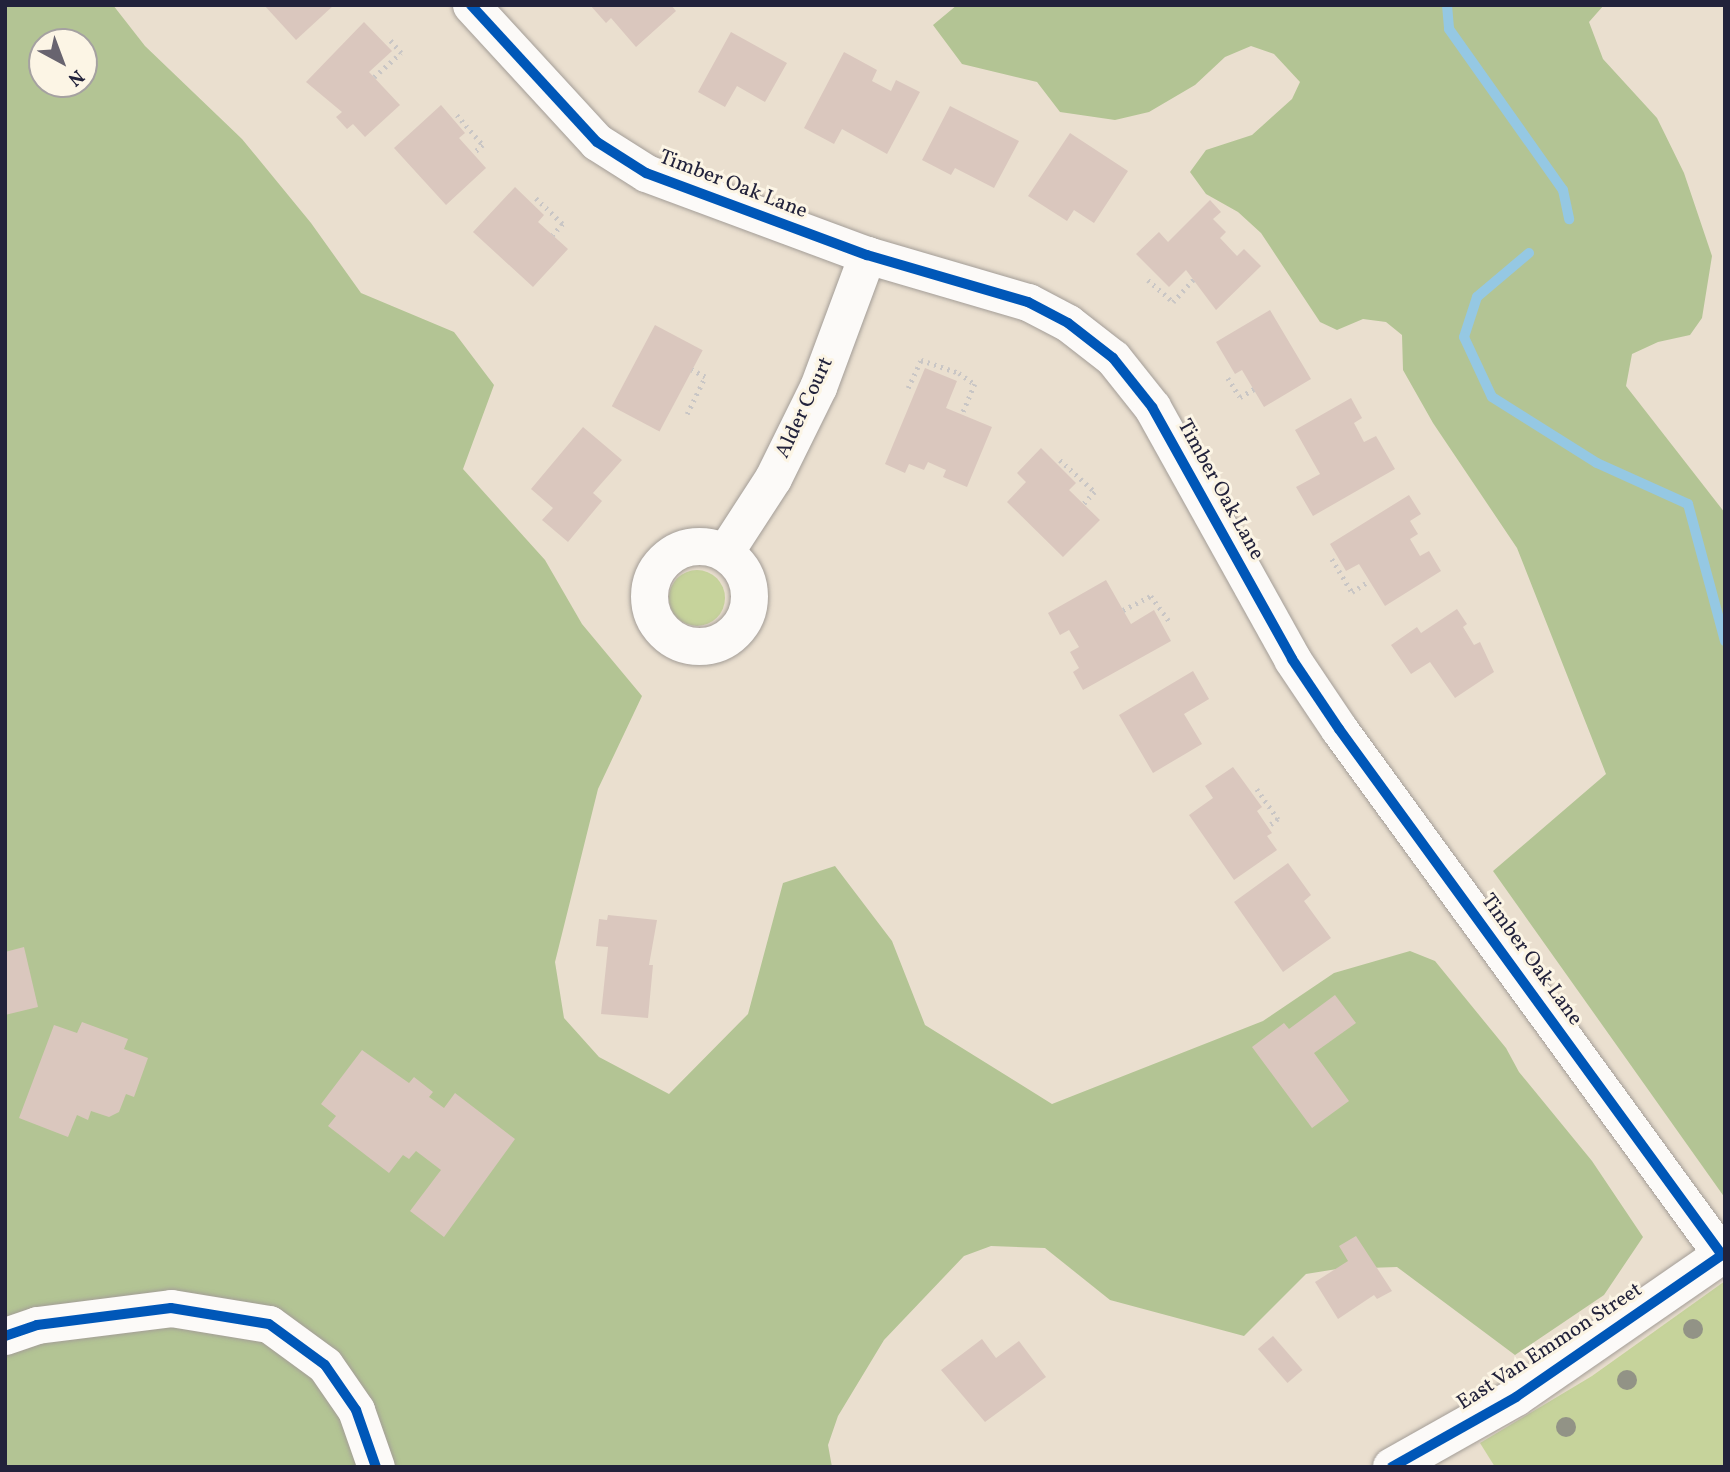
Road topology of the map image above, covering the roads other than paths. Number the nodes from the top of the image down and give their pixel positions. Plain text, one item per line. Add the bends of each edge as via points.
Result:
1 (471, 5) edge
2 (867, 255) junction
3 (725, 552) dead end
4 (1723, 1254) edge
5 (5, 1336) edge
6 (376, 1467) edge
7 (1392, 1467) edge

1 - 2 street, Timber Oak Lane via 597,142 646,173
2 - 3 street, Alder Court via 818,387 773,478
2 - 4 street, Timber Oak Lane via 1028,302 1068,323 1113,358 1152,407 1292,659 1345,739
4 - 7 street, East Van Emmon Street via 1516,1397
5 - 6 street via 37,1325 171,1308 269,1324 325,1366 356,1410

